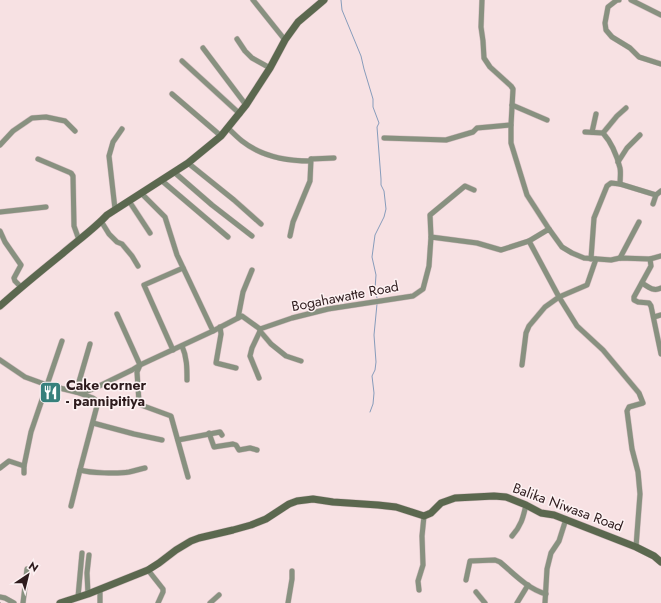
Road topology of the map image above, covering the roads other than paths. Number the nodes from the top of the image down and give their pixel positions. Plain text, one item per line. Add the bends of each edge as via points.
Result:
1 (253, 0) edge
2 (324, 0) edge
3 (482, 0) edge
4 (619, 0) edge
5 (631, 0) edge
6 (661, 15) edge
7 (237, 39) dead end
8 (285, 40) junction
9 (202, 48) dead end
10 (182, 61) dead end
11 (661, 64) edge
12 (270, 68) junction
13 (172, 94) dead end
14 (246, 105) junction
15 (512, 105) junction
16 (626, 108) dead end
17 (240, 114) junction
18 (596, 114) dead end
19 (547, 120) dead end
20 (511, 125) junction
21 (228, 128) junction
22 (122, 129) dead end
23 (75, 131) dead end
24 (584, 132) dead end
25 (592, 132) junction
26 (603, 133) junction
27 (640, 134) dead end
28 (221, 136) junction
29 (384, 138) dead end
30 (0, 145) edge
31 (311, 158) junction
32 (334, 158) dead end
33 (38, 159) dead end
34 (618, 162) junction
35 (188, 163) junction
36 (174, 172) junction
37 (161, 180) junction
38 (620, 184) junction
39 (474, 190) dead end
40 (661, 191) edge
41 (141, 193) junction
42 (656, 195) junction
43 (129, 201) junction
44 (653, 204) dead end
45 (46, 207) dead end
46 (115, 209) junction
47 (0, 212) edge
48 (101, 221) junction
49 (639, 222) dead end
50 (261, 224) dead end
51 (549, 229) junction
52 (0, 231) edge
53 (150, 233) dead end
54 (252, 236) dead end
55 (290, 236) dead end
56 (431, 236) junction
57 (228, 237) dead end
58 (78, 240) junction
59 (529, 241) junction
60 (661, 256) edge
61 (620, 258) junction
62 (594, 259) junction
63 (650, 259) junction
64 (138, 266) dead end
65 (183, 268) junction
66 (252, 270) dead end
67 (642, 283) junction
68 (21, 287) junction
69 (661, 288) edge
70 (559, 297) junction
71 (0, 306) edge
72 (117, 314) dead end
73 (661, 315) edge
74 (654, 317) junction
75 (238, 318) junction
76 (220, 327) junction
77 (260, 330) junction
78 (213, 331) junction
79 (62, 341) dead end
80 (90, 344) dead end
81 (182, 346) junction
82 (173, 350) junction
83 (661, 352) edge
84 (0, 360) edge
85 (301, 361) dead end
86 (140, 365) junction
87 (522, 365) dead end
88 (236, 368) dead end
89 (259, 378) dead end
90 (187, 380) dead end
91 (47, 385) junction
92 (76, 392) junction
93 (93, 423) junction
94 (209, 433) junction
95 (222, 435) dead end
96 (162, 440) dead end
97 (178, 440) junction
98 (257, 450) dead end
99 (24, 466) junction
100 (0, 468) edge
101 (145, 468) dead end
102 (80, 470) junction
103 (24, 473) dead end
104 (188, 477) dead end
105 (526, 505) junction
106 (72, 506) dead end
107 (424, 516) junction
108 (566, 520) junction
109 (512, 536) dead end
110 (636, 546) junction
111 (82, 553) dead end
112 (89, 554) dead end
113 (661, 562) edge
114 (27, 569) dead end
115 (148, 570) junction
116 (292, 572) dead end
117 (466, 580) dead end
118 (528, 585) junction
119 (100, 589) junction
120 (419, 590) dead end
121 (476, 592) dead end
122 (88, 594) junction
123 (546, 594) junction
124 (219, 595) dead end
125 (0, 597) edge
126 (78, 598) junction
127 (14, 603) edge
128 (23, 603) edge
129 (60, 603) edge
130 (100, 603) edge
131 (158, 603) edge
132 (210, 603) edge
133 (288, 603) edge
134 (485, 603) edge
135 (517, 603) edge
136 (545, 603) edge

1 - 8 street
2 - 8 street via 298,22
3 - 15 street via 484,58 513,89
4 - 11 street via 608,7 606,30 639,57
5 - 6 street
7 - 12 street via 244,51
8 - 12 street
9 - 14 street
10 - 17 street
12 - 14 street
13 - 28 street
14 - 17 street
15 - 19 street
15 - 20 street
16 - 26 street
17 - 21 street
18 - 25 street
20 - 29 street via 477,128 473,132 446,140
20 - 51 street via 511,143 527,195
21 - 28 street
21 - 31 street via 241,141 273,157 303,161 310,161
22 - 46 street via 113,142 109,156
23 - 30 street via 65,122 46,117 32,118
24 - 25 street
25 - 26 street
26 - 34 street via 609,140
27 - 34 street
28 - 35 street
31 - 32 street
31 - 55 street via 310,181
33 - 58 street via 73,176 74,226
34 - 38 street
35 - 36 street
35 - 50 street
36 - 37 street
36 - 54 street
37 - 41 street
37 - 57 street
38 - 42 street
38 - 62 street via 611,183 608,186 594,218
39 - 56 street, Bogahawatte Road via 465,186 430,215
40 - 42 street
41 - 43 street
41 - 65 street via 165,217
42 - 44 street
43 - 46 street
43 - 53 street
45 - 47 street
46 - 48 street
48 - 58 street
48 - 64 street via 108,234 122,244
49 - 61 street
51 - 59 street
51 - 62 street via 562,246 572,253
52 - 68 street via 21,265 14,278
56 - 59 street via 477,243 500,250
56 - 77 street, Bogahawatte Road via 429,266 423,289 413,296 328,309 292,318
58 - 68 street
59 - 70 street
60 - 63 street
61 - 62 street
61 - 63 street
62 - 70 street via 587,285
63 - 67 street via 651,266
65 - 78 street
65 - 82 street via 144,285
66 - 75 street via 243,292
67 - 69 street via 653,290
67 - 74 street via 634,300 649,303
68 - 71 street
70 - 87 street via 545,307 529,326
70 - 110 street via 577,326 603,350 639,393 643,403 627,411 640,494
72 - 86 street
73 - 74 street
74 - 83 street
75 - 76 street
75 - 77 street via 242,316
76 - 78 street
76 - 88 street via 216,363
77 - 85 street via 286,356
77 - 89 street via 250,356
78 - 81 street
79 - 91 street
80 - 92 street
81 - 82 street
81 - 90 street via 187,364
82 - 86 street
84 - 91 street via 26,377
86 - 92 street via 85,392
86 - 97 street via 137,372 141,405 170,416
91 - 92 street
91 - 99 street via 30,432
92 - 93 street via 98,402
93 - 96 street
93 - 102 street
94 - 95 street via 220,432
94 - 97 street
94 - 98 street via 214,447 233,444 239,450
97 - 104 street
99 - 100 street via 9,461
99 - 103 street
101 - 102 street via 128,472
102 - 106 street
105 - 107 street, Balika Niwasa Road via 494,496 455,498 441,503
105 - 108 street, Balika Niwasa Road via 541,513
105 - 109 street via 521,524
107 - 115 street via 396,507 323,500 297,501 251,525 191,541
107 - 120 street via 423,565 418,581
108 - 110 street, Balika Niwasa Road
108 - 123 street via 559,541 551,553 547,569
110 - 113 street, Balika Niwasa Road
111 - 126 street
112 - 122 street
114 - 128 street
115 - 119 street
115 - 131 street via 163,589
116 - 133 street
117 - 118 street via 470,561 495,560
118 - 123 street
118 - 135 street
119 - 122 street
119 - 130 street
121 - 134 street
122 - 126 street
123 - 136 street
124 - 132 street
125 - 127 street
126 - 129 street

